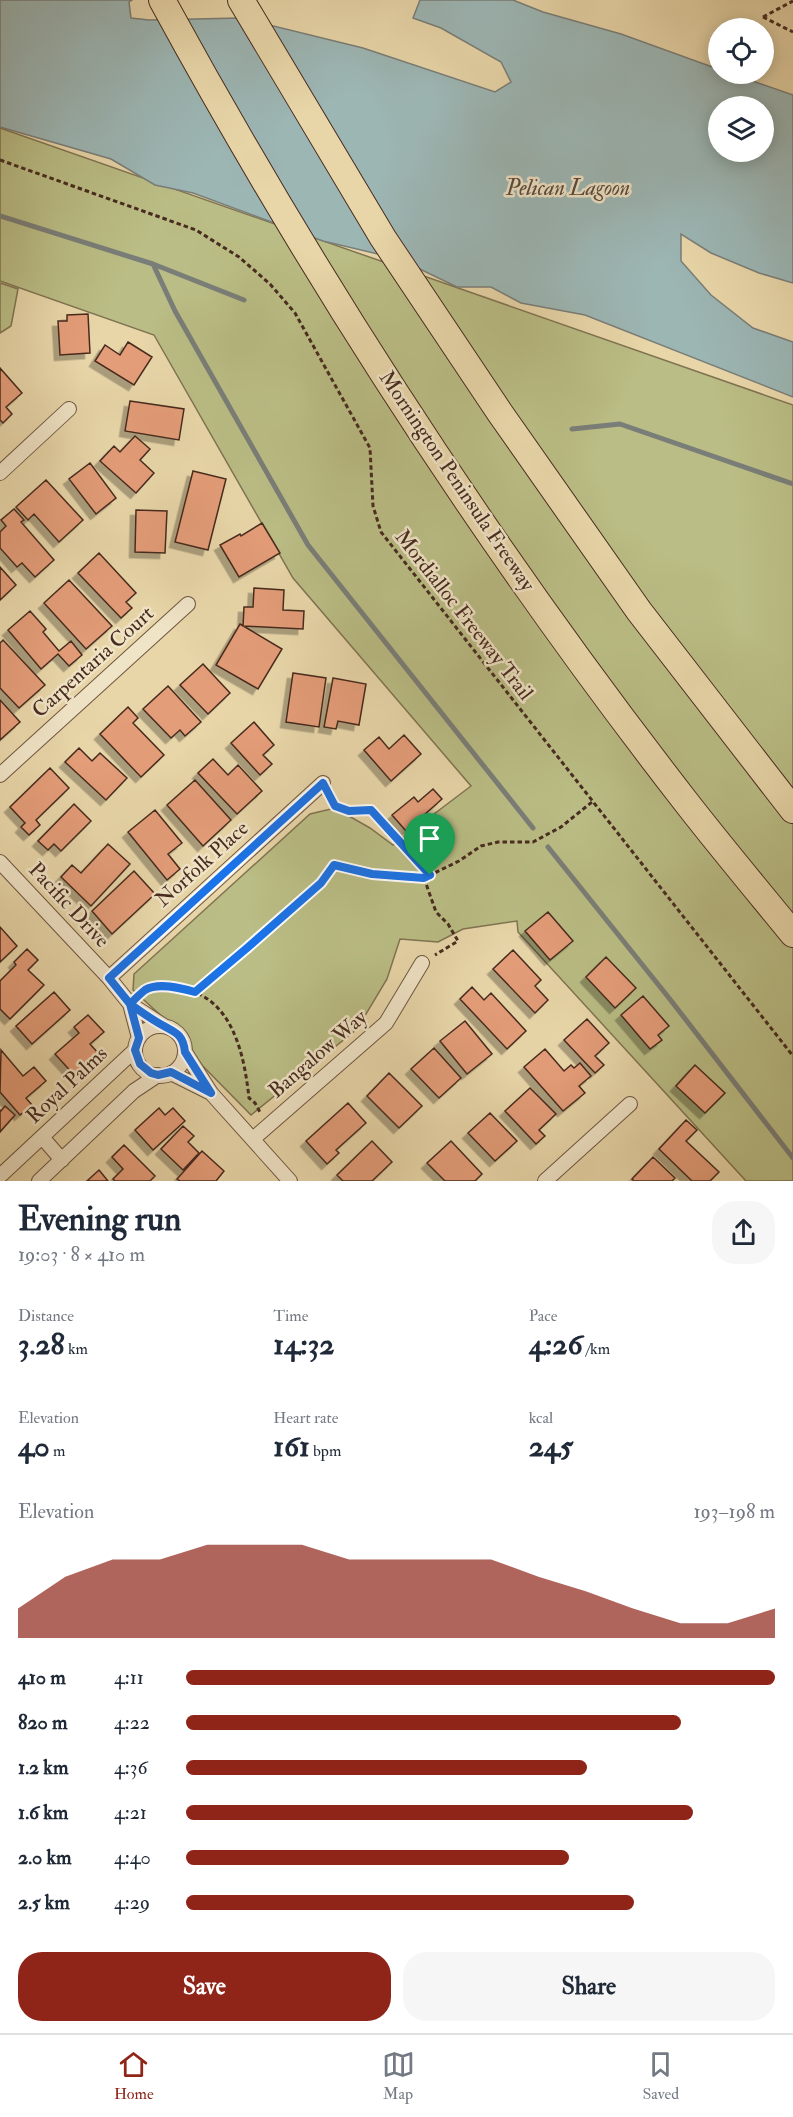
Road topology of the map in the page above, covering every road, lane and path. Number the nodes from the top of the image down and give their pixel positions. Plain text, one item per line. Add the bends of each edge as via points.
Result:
1 (162, 0) edge
2 (241, 0) edge
3 (793, 1) edge
4 (793, 32) edge
5 (0, 160) edge
6 (69, 409) dead end
7 (0, 472) edge
8 (189, 604) dead end
9 (0, 775) edge
10 (323, 783) joint
11 (592, 802) junction
12 (793, 810) edge
13 (2, 868) edge
14 (430, 875) junction
15 (424, 878) junction
16 (793, 934) edge
17 (422, 963) joint
18 (109, 978) junction
19 (195, 992) junction
20 (130, 1004) junction
21 (164, 1026) junction
22 (137, 1044) junction
23 (185, 1052) junction
24 (793, 1056) edge
25 (165, 1074) junction
26 (211, 1093) junction
27 (630, 1104) dead end
28 (270, 1124) junction
29 (42, 1137) junction
30 (253, 1139) junction
31 (62, 1160) junction
32 (0, 1176) edge
33 (39, 1181) edge
34 (290, 1181) edge
35 (545, 1181) edge

1 - 16 highway, Mornington Peninsula Freeway via 342,310 488,531 686,802
2 - 12 highway via 383,238 553,492 639,611
3 - 4 path via 763,17
5 - 11 path, Mordialloc Freeway Trail via 196,230 239,257 270,284 295,312 370,448 373,506 381,532
6 - 7 street
8 - 9 street, Carpentaria Court
10 - 14 path via 335,806 349,811 371,810
10 - 18 street, Norfolk Place
11 - 14 path via 561,827 533,842 481,846
11 - 24 path, Mordialloc Freeway Trail
13 - 18 street, Pacific Drive
14 - 15 path
15 - 17 path via 436,912 458,941
15 - 19 path via 372,874 334,865 321,883
17 - 28 street, Bangalow Way via 386,1023
18 - 20 street, Pacific Drive
19 - 20 path via 158,986 147,989
19 - 28 path via 208,997 231,1028 246,1070 249,1098
20 - 21 street, Pacific Drive
20 - 22 street, Pacific Drive
21 - 22 street via 149,1028
21 - 23 street via 177,1032
22 - 25 street via 144,1070
22 - 29 street, Royal Palms
23 - 25 street via 178,1068
23 - 26 street
25 - 26 street
25 - 31 street via 134,1091
26 - 30 street
27 - 35 street
28 - 30 street, Bangalow Way
29 - 31 street
29 - 32 street, Royal Palms
30 - 34 street
31 - 33 street

